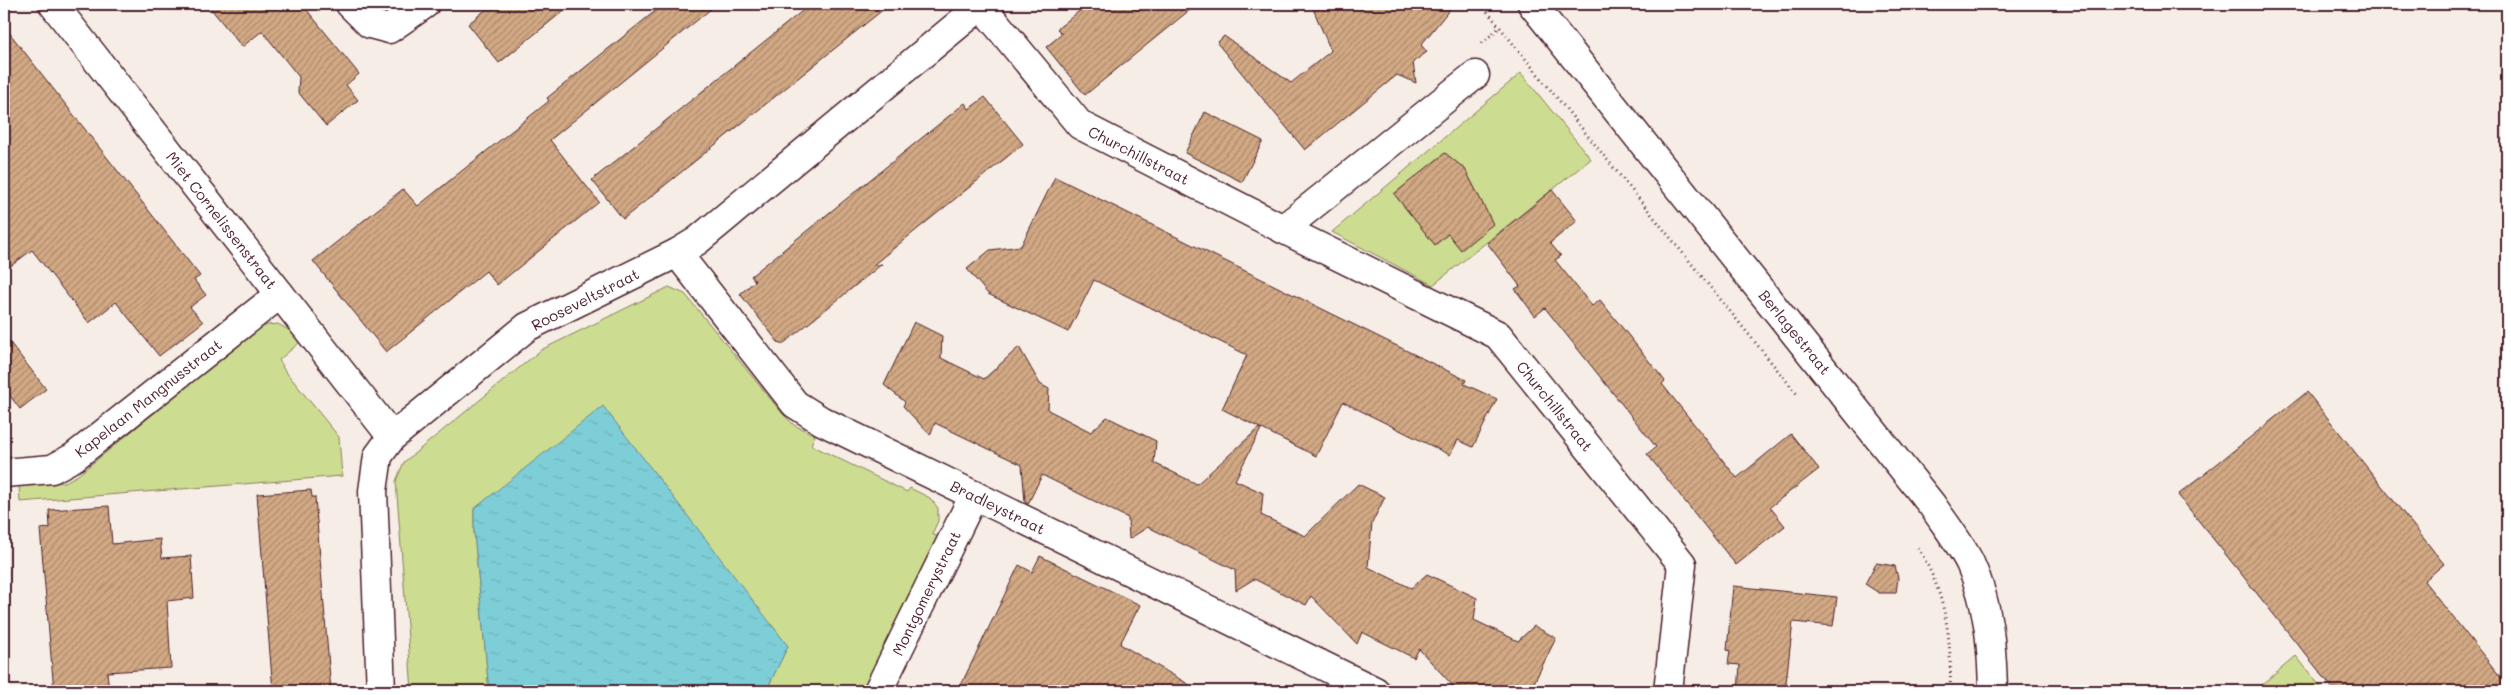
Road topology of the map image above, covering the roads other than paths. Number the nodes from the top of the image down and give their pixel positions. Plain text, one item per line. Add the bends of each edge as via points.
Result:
1 (53, 4) edge
2 (350, 4) edge
3 (425, 4) edge
4 (982, 4) edge
5 (1532, 4) edge
6 (1475, 75) dead end
7 (1283, 229) junction
8 (677, 253) junction
9 (280, 294) junction
10 (392, 437) junction
11 (4, 473) edge
12 (974, 495) junction
13 (382, 691) edge
14 (878, 691) edge
15 (1375, 691) edge
16 (1668, 691) edge
17 (1993, 691) edge

1 - 9 street, Miet Cornelissenstraat
2 - 3 street via 370,24 389,29
4 - 7 street, Churchillstraat via 1080,125
4 - 8 street, Rooseveltstraat via 697,241
5 - 17 street, Berlagestraat via 1932,504 1970,562 1986,610 1992,646
6 - 7 street
7 - 16 street, Churchillstraat via 1498,335 1682,564
8 - 10 street, Rooseveltstraat via 527,327
8 - 12 street, Bradleystraat via 796,404 822,421
9 - 10 street, Miet Cornelissenstraat
9 - 11 street, Kapelaan Mangnusstraat via 74,457 52,469
10 - 13 street, Rooseveltstraat via 378,456 373,491
12 - 14 street, Montgomerystraat
12 - 15 street, Bradleystraat

